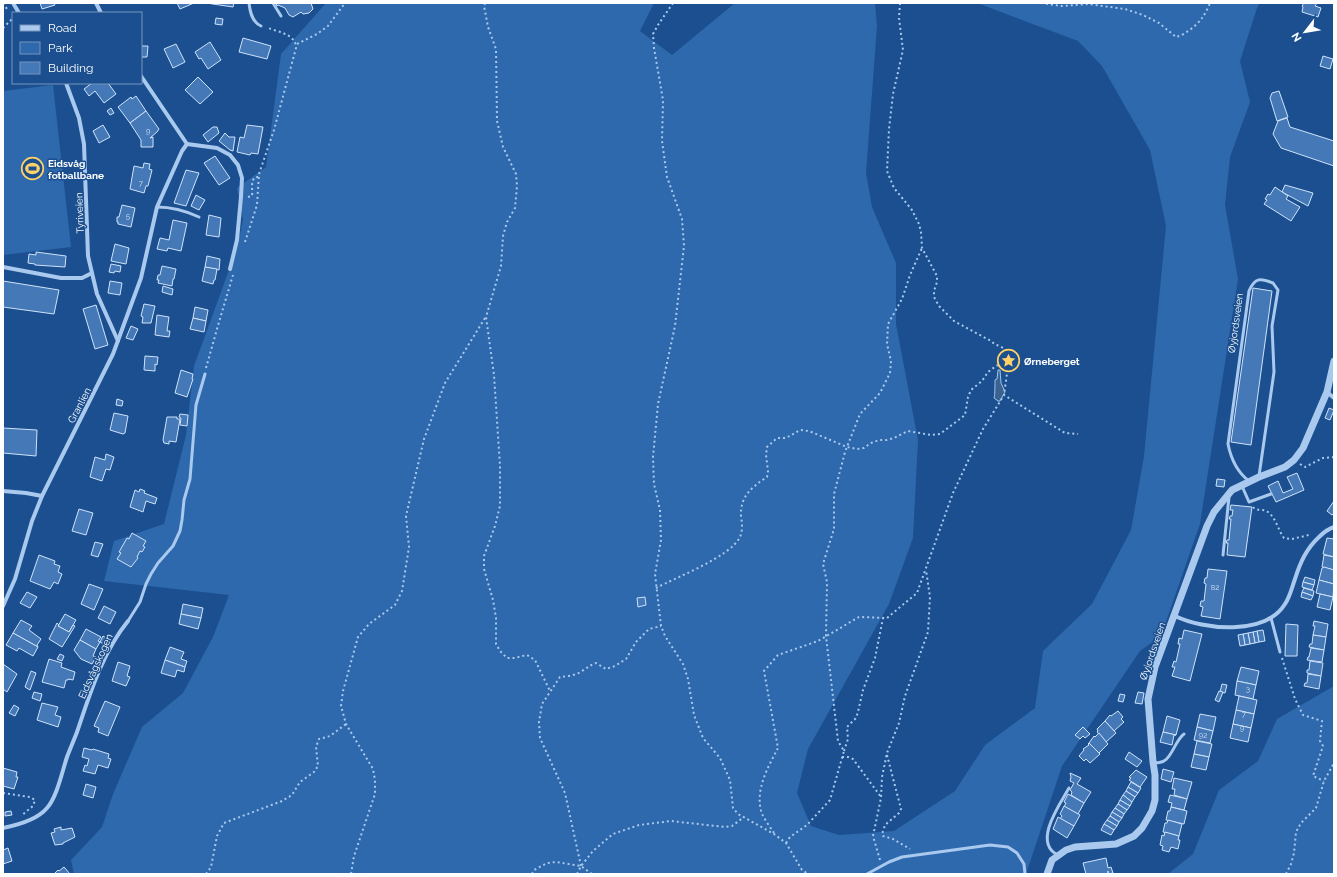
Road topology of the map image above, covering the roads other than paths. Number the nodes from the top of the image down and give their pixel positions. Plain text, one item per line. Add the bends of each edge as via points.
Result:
1 (13, 3) edge
2 (96, 3) edge
3 (249, 3) edge
4 (273, 3) edge
5 (18, 12) edge
6 (100, 12) edge
7 (281, 16) dead end
8 (261, 26) road end
9 (142, 77) edge
10 (66, 84) edge
11 (187, 144) junction
12 (158, 207) junction
13 (199, 217) dead end
14 (3, 267) edge
15 (230, 269) dead end
16 (92, 273) junction
17 (118, 341) junction
18 (1334, 361) edge
19 (205, 374) road end
20 (1327, 392) junction
21 (1334, 398) edge
22 (1259, 477) junction
23 (1250, 481) junction
24 (1242, 485) junction
25 (3, 491) edge
26 (1229, 494) junction
27 (1271, 494) dead end
28 (42, 496) junction
29 (1334, 527) edge
30 (1223, 555) dead end
31 (3, 606) edge
32 (1175, 616) junction
33 (1271, 618) junction
34 (128, 621) joint
35 (1280, 652) road end
36 (1184, 734) dead end
37 (1153, 762) junction
38 (1069, 788) dead end
39 (3, 828) edge
40 (1058, 855) junction
41 (867, 874) edge
42 (1025, 874) edge
43 (1047, 874) edge

1 - 5 street
2 - 6 street
3 - 8 lane via 253,19
4 - 7 lane
9 - 11 street
10 - 16 street, Tyriveien via 79,118 84,144 88,256
11 - 12 street, Granlien
11 - 15 street via 214,147 230,155 238,164 242,178 241,195 237,240
12 - 13 lane via 175,209
12 - 17 street, Granlien via 141,278
14 - 16 street via 61,278 82,278
16 - 17 street, Tyriveien via 97,294
17 - 28 street, Granlien via 107,369
18 - 20 street, Øyjordsveien
19 - 34 lane, Eidsvågskogen via 196,405 190,479 180,531 173,546 151,574 140,602
20 - 21 street
20 - 22 street, Øyjordsveien via 1303,448 1294,460 1285,468
22 - 23 street, Øyjordsveien
22 - 23 lane, Øyjordsveien via 1274,372 1272,326 1278,290 1273,283 1261,279 1256,280 1249,291 1228,444 1236,467
23 - 24 street, Øyjordsveien
24 - 26 street, Øyjordsveien
24 - 27 lane via 1249,502
25 - 28 street
26 - 30 lane
26 - 32 street, Øyjordsveien via 1214,512 1207,526
28 - 31 street, Granlien
29 - 33 street via 1324,533 1306,552 1285,605
32 - 33 street via 1203,625 1228,628 1244,627
32 - 37 street, Øyjordsveien via 1155,668 1148,699
33 - 35 lane
34 - 39 street, Eidsvågskogen via 118,633 103,663 50,805 39,815 19,825
36 - 37 lane via 1169,758 1164,762
37 - 40 street, Øyjordsveien via 1155,800 1149,817 1134,836 1116,844 1075,847
38 - 40 lane via 1052,818 1048,832 1049,846
40 - 43 street via 1052,860
41 - 42 lane via 902,857 990,845 1008,847 1017,853 1024,864

